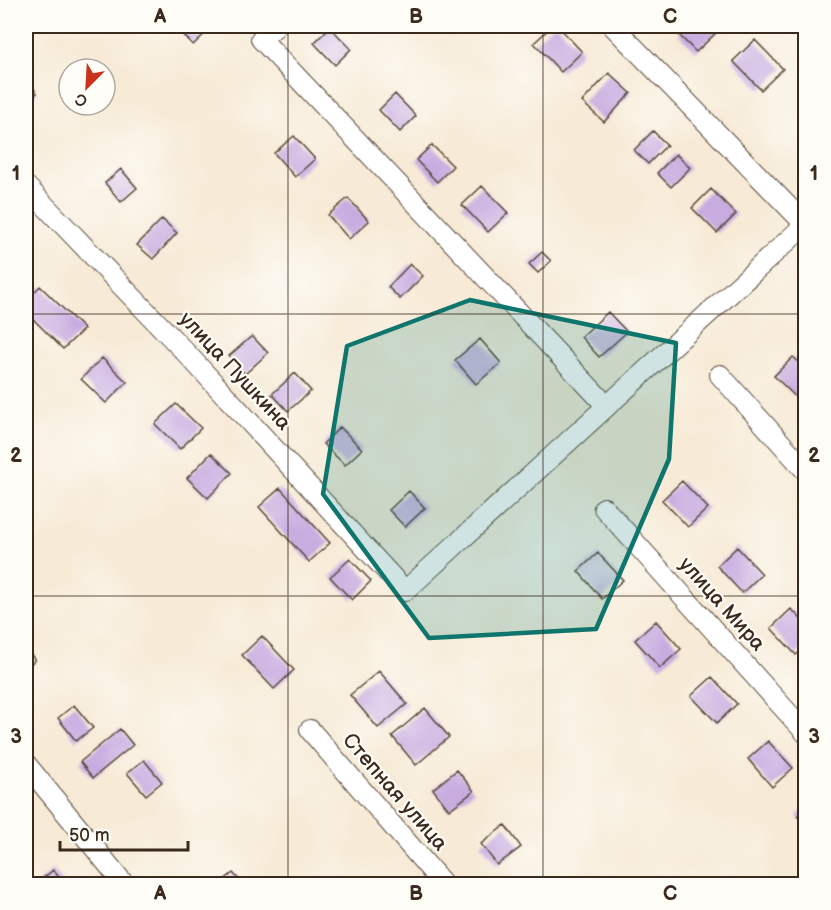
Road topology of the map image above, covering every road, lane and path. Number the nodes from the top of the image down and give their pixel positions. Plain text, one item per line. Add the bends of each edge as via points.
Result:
1 (276, 26) edge
2 (613, 26) edge
3 (26, 186) edge
4 (805, 225) edge
5 (720, 375) dead end
6 (606, 405) junction
7 (806, 471) edge
8 (604, 508) dead end
9 (310, 730) dead end
10 (806, 733) edge
11 (26, 764) edge
12 (124, 885) edge
13 (443, 885) edge

1 - 6 street via 261,39
2 - 4 street
3 - 6 street, улица Пушкина via 405,591
4 - 6 street
5 - 7 street
8 - 10 street, улица Мира
9 - 13 street, Степная улица
11 - 12 street

